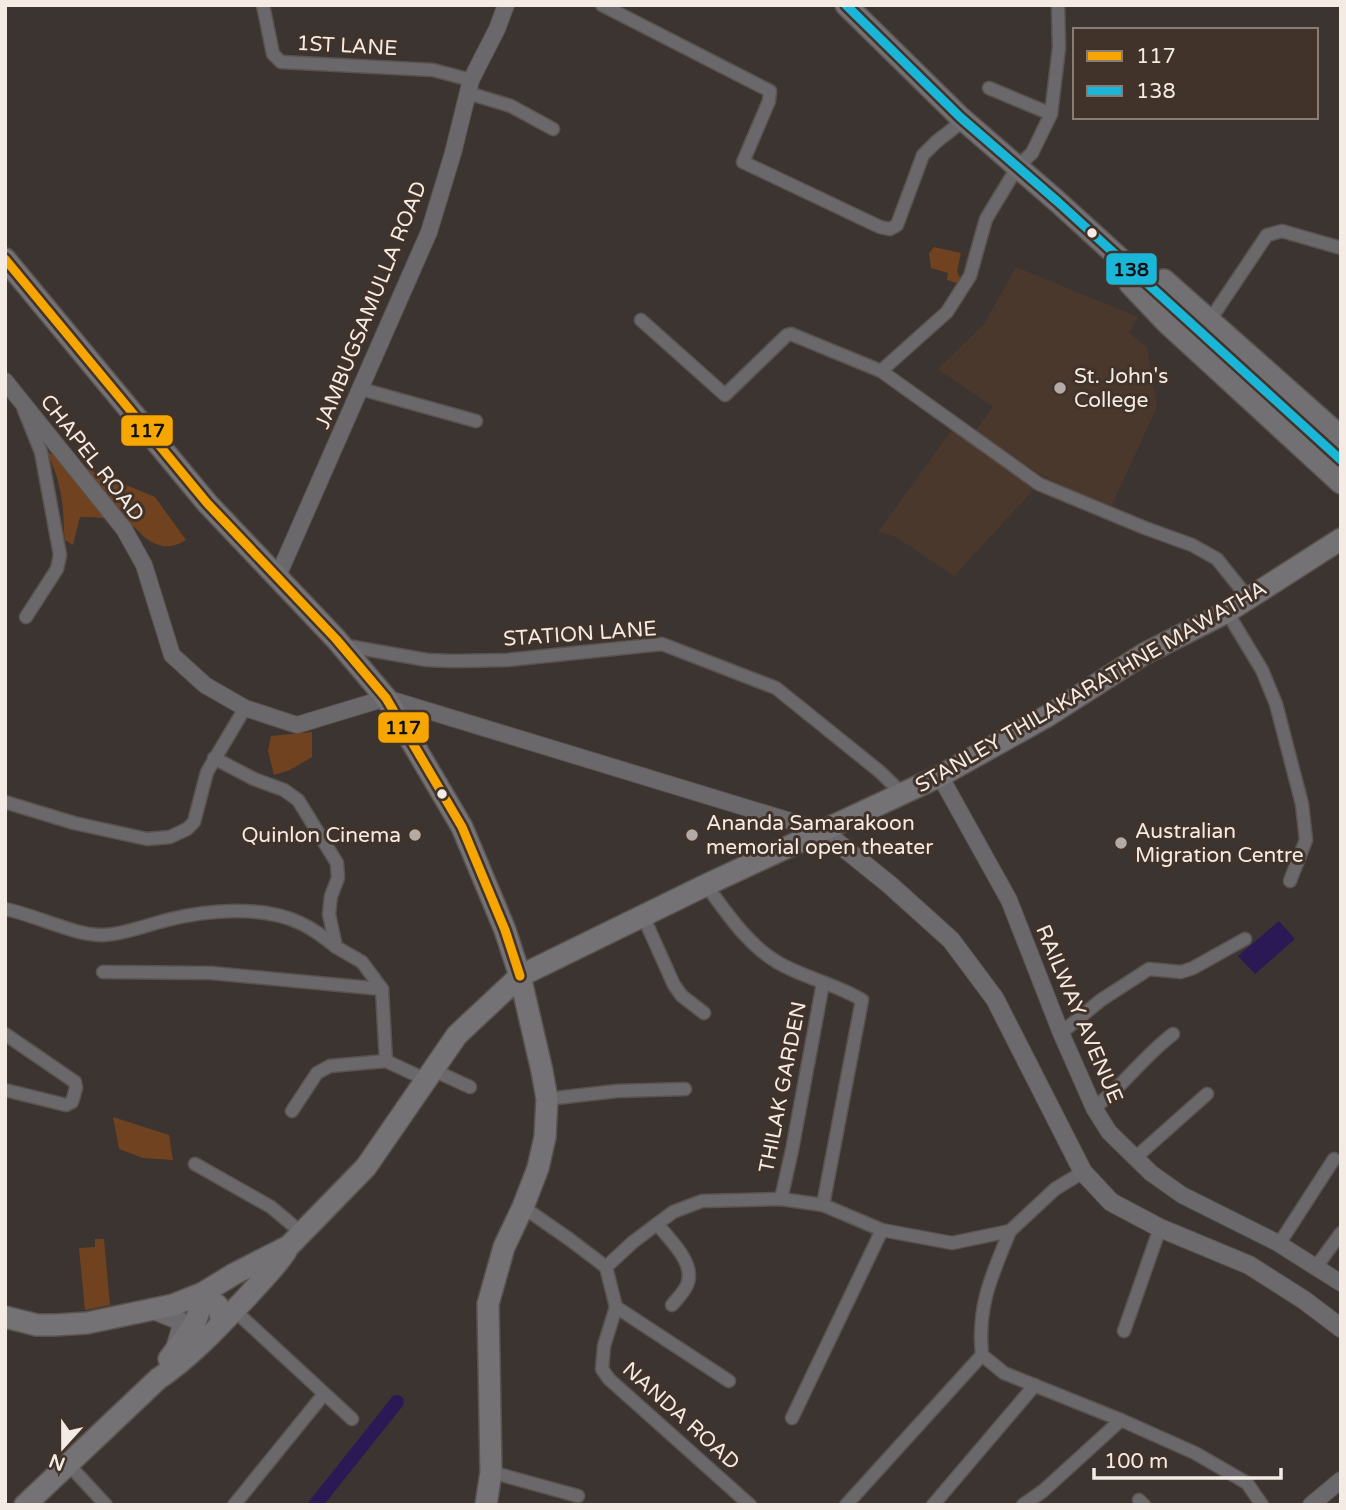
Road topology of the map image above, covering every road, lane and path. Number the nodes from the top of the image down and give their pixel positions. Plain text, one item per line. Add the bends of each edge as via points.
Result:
1 (263, 5) edge
2 (506, 5) edge
3 (602, 5) edge
4 (846, 5) edge
5 (1058, 5) edge
6 (470, 86) junction
7 (989, 88) dead end
8 (1051, 114) junction
9 (964, 120) junction
10 (553, 129) dead end
11 (1018, 166) junction
12 (1107, 247) junction
13 (1341, 248) edge
14 (5, 259) edge
15 (641, 320) dead end
16 (1210, 320) junction
17 (881, 371) junction
18 (5, 381) edge
19 (362, 389) junction
20 (20, 400) junction
21 (476, 421) dead end
22 (1341, 437) edge
23 (1339, 473) edge
24 (1341, 539) edge
25 (277, 578) junction
26 (1249, 599) junction
27 (1227, 611) junction
28 (26, 617) dead end
29 (341, 645) junction
30 (386, 698) junction
31 (245, 708) junction
32 (214, 758) junction
33 (940, 776) junction
34 (903, 794) junction
35 (5, 802) edge
36 (824, 831) junction
37 (1290, 881) dead end
38 (706, 885) junction
39 (5, 909) edge
40 (643, 916) junction
41 (1244, 939) dead end
42 (336, 947) junction
43 (103, 972) dead end
44 (520, 976) junction
45 (823, 984) junction
46 (382, 989) junction
47 (704, 1013) dead end
48 (5, 1034) edge
49 (1061, 1034) junction
50 (1173, 1034) dead end
51 (386, 1061) junction
52 (430, 1075) junction
53 (471, 1087) dead end
54 (685, 1088) dead end
55 (5, 1090) edge
56 (1207, 1094) dead end
57 (547, 1100) junction
58 (1094, 1108) junction
59 (292, 1111) dead end
60 (1135, 1158) junction
61 (1334, 1159) dead end
62 (195, 1164) dead end
63 (1083, 1172) junction
64 (781, 1199) junction
65 (823, 1205) junction
66 (523, 1207) junction
67 (657, 1224) junction
68 (1160, 1228) junction
69 (882, 1230) junction
70 (1010, 1231) junction
71 (1341, 1233) edge
72 (295, 1239) junction
73 (1279, 1244) junction
74 (606, 1267) junction
75 (1316, 1267) junction
76 (1341, 1283) edge
77 (203, 1293) junction
78 (672, 1305) dead end
79 (616, 1307) junction
80 (153, 1310) junction
81 (228, 1316) junction
82 (5, 1317) edge
83 (1341, 1328) edge
84 (1124, 1331) dead end
85 (174, 1351) junction
86 (982, 1355) junction
87 (158, 1379) junction
88 (729, 1381) dead end
89 (1035, 1385) junction
90 (324, 1394) junction
91 (792, 1418) dead end
92 (352, 1419) dead end
93 (1121, 1420) junction
94 (69, 1465) junction
95 (491, 1472) junction
96 (1341, 1480) edge
97 (579, 1496) dead end
98 (25, 1505) edge
99 (106, 1505) edge
100 (234, 1505) edge
101 (486, 1505) edge
102 (750, 1505) edge
103 (846, 1505) edge
104 (933, 1505) edge
105 (1023, 1505) edge
106 (1262, 1505) edge
107 (1311, 1505) edge

1 - 6 street, 1ST LANE via 274,54 281,62 433,70
2 - 6 street, JAMBUGSAMULLA ROAD
3 - 9 street via 770,91 743,162 857,218 890,229 897,225 923,155
4 - 9 highway
5 - 8 street via 1059,48
6 - 10 street
6 - 19 street, JAMBUGSAMULLA ROAD via 429,232
7 - 8 street
8 - 11 street via 1032,153
9 - 11 highway
11 - 12 highway
11 - 17 street via 986,219 970,276 947,312
12 - 16 highway via 1128,249
12 - 23 highway
12 - 23 highway via 1129,283 1161,317
13 - 16 street via 1282,231 1267,235
14 - 25 main road via 207,503
15 - 17 street via 726,395 787,335
16 - 22 highway
17 - 26 street via 1039,484 1217,559
18 - 20 street, CHAPEL ROAD
19 - 21 street
19 - 25 street, JAMBUGSAMULLA ROAD
20 - 28 street via 41,452 60,555 57,569
20 - 31 street, CHAPEL ROAD via 124,529 144,565 172,655 205,685
24 - 26 main road, STANLEY THILAKARATHNE MAWATHA
25 - 29 main road
26 - 27 main road, STANLEY THILAKARATHNE MAWATHA
27 - 33 main road, STANLEY THILAKARATHNE MAWATHA via 1144,654 1049,715
27 - 37 street via 1276,704 1302,804 1306,840
29 - 30 main road
29 - 34 street, STATION LANE via 453,661 662,644 776,688
30 - 31 street, CHAPEL ROAD via 297,725
30 - 36 street
30 - 44 main road via 462,827
31 - 32 street
32 - 35 street via 194,822 170,837 147,839
32 - 42 street via 298,800 338,863 329,914
33 - 34 main road, STANLEY THILAKARATHNE MAWATHA
33 - 49 street, RAILWAY AVENUE via 1009,900
34 - 36 main road, STANLEY THILAKARATHNE MAWATHA
36 - 38 main road, STANLEY THILAKARATHNE MAWATHA
36 - 63 main road via 951,940 995,999
38 - 40 main road, STANLEY THILAKARATHNE MAWATHA
38 - 45 street via 737,927 775,961
39 - 42 street via 105,935 192,914 270,915 298,921
40 - 44 main road, STANLEY THILAKARATHNE MAWATHA
40 - 47 street via 674,985
41 - 49 street via 1181,972 1149,969 1101,1000
42 - 46 street via 362,962
43 - 46 street via 211,973
44 - 52 main road, STANLEY THILAKARATHNE MAWATHA via 457,1035
44 - 57 main road
45 - 64 street, THILAK GARDEN
45 - 65 street via 862,1000
46 - 51 street
48 - 55 street via 65,1073 76,1087 72,1102 66,1105
49 - 58 street, RAILWAY AVENUE
50 - 58 street
51 - 52 street
51 - 59 street via 330,1066 317,1073
52 - 53 street
52 - 72 main road, STANLEY THILAKARATHNE MAWATHA via 366,1167
54 - 57 street
56 - 60 street
57 - 66 main road via 545,1137
58 - 60 street, RAILWAY AVENUE via 1109,1132
60 - 73 street, RAILWAY AVENUE via 1182,1195
61 - 73 street
62 - 72 street via 271,1207
63 - 68 main road via 1111,1202
63 - 70 street via 1055,1189
64 - 65 street
64 - 67 street via 702,1201
65 - 69 street
66 - 74 street
66 - 95 main road via 504,1247 488,1304
67 - 74 street
67 - 78 street via 689,1270 687,1286
68 - 83 main road via 1249,1265
68 - 84 street
69 - 70 street via 952,1243
69 - 91 street
70 - 86 street via 986,1289
71 - 75 street
72 - 77 main road, STANLEY THILAKARATHNE MAWATHA
72 - 81 main road
73 - 75 street, RAILWAY AVENUE
74 - 79 street
75 - 76 street, RAILWAY AVENUE
77 - 80 main road, STANLEY THILAKARATHNE MAWATHA
77 - 81 main road
77 - 85 main road via 199,1318
79 - 88 street
79 - 102 street, NANDA ROAD via 602,1369
80 - 82 main road, STANLEY THILAKARATHNE MAWATHA via 55,1325
80 - 85 main road via 180,1321
81 - 87 main road via 182,1363
81 - 90 street
85 - 87 main road
86 - 89 street via 1004,1373
86 - 103 street
87 - 94 main road
89 - 93 street
89 - 104 street
90 - 92 street
90 - 100 street
93 - 105 street
93 - 106 street via 1195,1453 1247,1483
94 - 98 main road
94 - 99 street
95 - 97 street
95 - 101 main road
96 - 107 street

